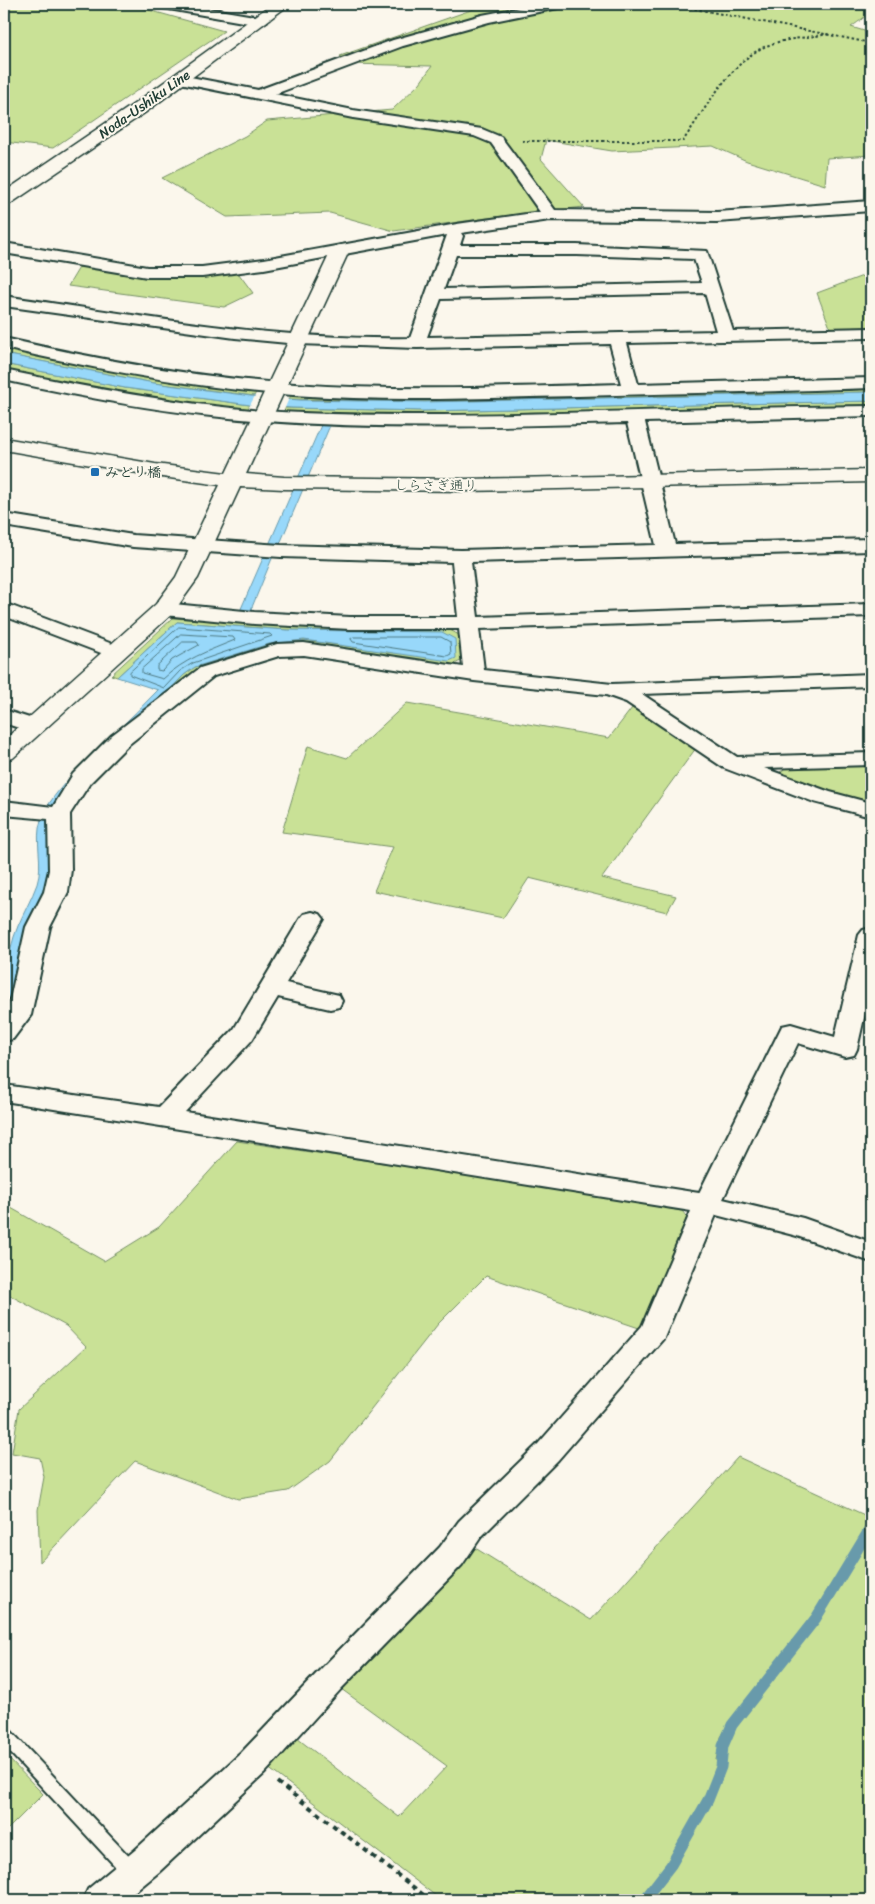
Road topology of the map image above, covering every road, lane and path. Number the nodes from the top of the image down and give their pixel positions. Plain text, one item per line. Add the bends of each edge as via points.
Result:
1 (163, 4) edge
2 (282, 4) edge
3 (558, 4) edge
4 (670, 4) edge
5 (260, 20) junction
6 (829, 34) junction
7 (871, 43) edge
8 (180, 79) junction
9 (259, 95) junction
10 (496, 140) junction
11 (4, 200) edge
12 (871, 206) edge
13 (550, 215) junction
14 (457, 229) junction
15 (4, 248) edge
16 (451, 250) junction
17 (340, 251) junction
18 (711, 288) junction
19 (434, 294) junction
20 (4, 301) edge
21 (871, 333) edge
22 (726, 336) junction
23 (298, 339) junction
24 (618, 339) junction
25 (4, 343) edge
26 (417, 343) junction
27 (4, 375) edge
28 (871, 383) edge
29 (631, 389) junction
30 (275, 390) junction
31 (871, 411) edge
32 (264, 414) junction
33 (636, 417) junction
34 (4, 444) edge
35 (871, 476) edge
36 (234, 480) junction
37 (650, 481) junction
38 (4, 520) edge
39 (871, 545) edge
40 (203, 546) junction
41 (667, 550) junction
42 (462, 556) junction
43 (164, 609) junction
44 (4, 610) edge
45 (871, 610) edge
46 (469, 623) junction
47 (116, 652) junction
48 (474, 675) junction
49 (871, 680) edge
50 (610, 689) junction
51 (4, 716) edge
52 (31, 726) junction
53 (4, 752) edge
54 (871, 759) edge
55 (732, 763) junction
56 (4, 808) edge
57 (871, 810) edge
58 (59, 814) junction
59 (312, 919) dead end
60 (871, 935) edge
61 (270, 988) junction
62 (330, 1001) dead end
63 (4, 1033) edge
64 (4, 1093) edge
65 (164, 1117) junction
66 (707, 1204) junction
67 (871, 1252) edge
68 (4, 1736) edge
69 (253, 1763) junction
70 (133, 1873) junction
71 (100, 1900) edge
72 (430, 1900) edge

1 - 5 street
2 - 5 street, Noda-Ushiku Line
3 - 9 street via 487,18 398,43
4 - 6 path
5 - 8 street, Noda-Ushiku Line
6 - 7 path
6 - 10 path via 760,48 728,80 684,141
8 - 9 street
8 - 11 street, Noda-Ushiku Line
9 - 10 street via 353,114 477,132
10 - 13 street
12 - 13 street via 717,217
13 - 14 street
14 - 16 street
14 - 17 street
15 - 17 street via 118,269 169,274 229,269
16 - 18 street via 701,254
16 - 19 street
17 - 23 street
18 - 19 street
18 - 22 street
19 - 26 street
20 - 23 street
21 - 22 street
22 - 24 street
23 - 26 street
23 - 30 street
24 - 26 street
24 - 29 street
25 - 30 street via 129,369
27 - 32 street via 113,398
28 - 29 street
29 - 30 street via 434,394
30 - 32 street
31 - 33 street
32 - 33 street via 372,420
32 - 36 street
33 - 37 street
34 - 36 street, しらさぎ通り
35 - 37 street, しらさぎ通り
36 - 37 street, しらさぎ通り via 395,485
36 - 40 street
37 - 41 street
38 - 40 street via 133,541
39 - 41 street
40 - 42 street
40 - 43 street via 187,578
41 - 42 street
42 - 46 street
43 - 46 street via 350,623
43 - 47 street
44 - 47 street
45 - 46 street
46 - 48 street
47 - 52 street
48 - 50 street
48 - 58 street via 304,649 278,650 239,661 207,672 120,740 81,779
49 - 50 street
50 - 55 street via 633,698
51 - 52 street
52 - 53 street
54 - 55 street
55 - 57 street via 777,781
56 - 58 street
58 - 63 street via 60,870 56,892 38,927 19,1015
59 - 61 street
60 - 66 street via 845,1049 791,1032
61 - 62 street
61 - 65 street via 243,1034
64 - 65 street
65 - 66 street
66 - 67 street via 803,1228
66 - 69 street via 654,1331 548,1452 470,1529 451,1556
68 - 70 lane
69 - 70 street
69 - 72 path
70 - 71 street

